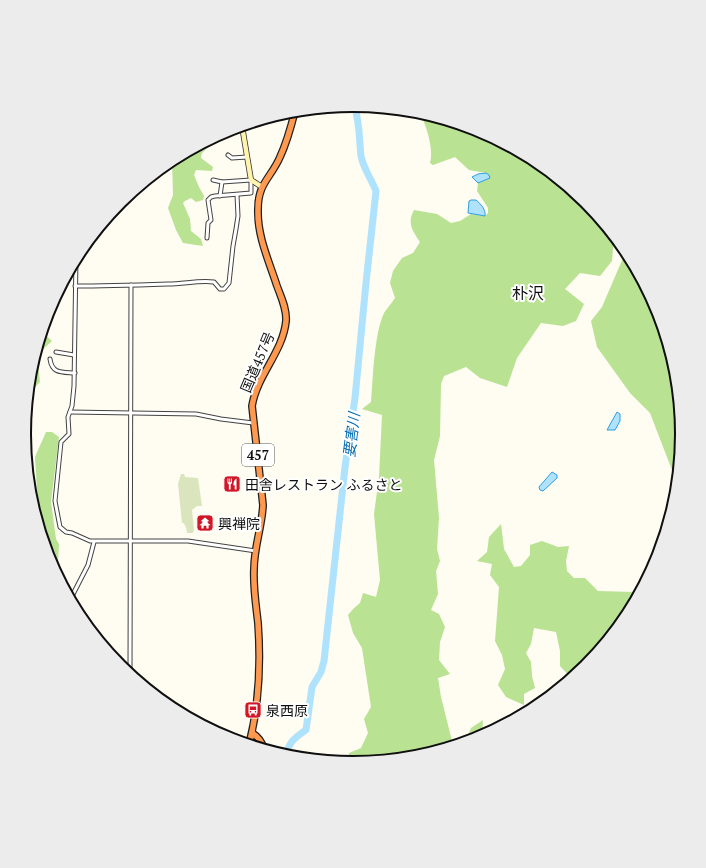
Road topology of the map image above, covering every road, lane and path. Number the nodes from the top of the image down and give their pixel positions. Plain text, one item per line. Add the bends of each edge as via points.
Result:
1 (293, 118) edge
2 (243, 132) edge
3 (228, 155) dead end
4 (247, 157) junction
5 (213, 180) dead end
6 (251, 180) junction
7 (222, 182) junction
8 (262, 187) junction
9 (237, 195) junction
10 (220, 196) junction
11 (207, 238) dead end
12 (76, 270) edge
13 (131, 285) junction
14 (75, 286) junction
15 (56, 352) dead end
16 (74, 355) junction
17 (50, 359) dead end
18 (74, 373) junction
19 (70, 412) junction
20 (131, 413) junction
21 (253, 423) junction
22 (130, 541) junction
23 (94, 542) junction
24 (256, 551) junction
25 (73, 594) edge
26 (130, 666) edge
27 (252, 733) junction
28 (250, 739) edge
29 (261, 742) edge

1 - 8 highway, 国道457号 / 457 via 280,159
2 - 4 street
3 - 4 street via 232,158
4 - 6 street
5 - 7 street
6 - 7 street
6 - 8 street
6 - 9 street via 251,193
7 - 10 street
8 - 21 highway, 国道457号 / 457 via 258,209 260,235 285,307 286,320 280,343 254,395
9 - 10 street
9 - 13 street via 237,223 229,283 226,288 222,289 214,282 206,281
10 - 11 street via 208,200 211,220 208,223
12 - 14 street
13 - 14 street
13 - 20 street
14 - 16 street
15 - 16 street
16 - 18 street
17 - 18 street via 51,366 56,370
18 - 19 street via 74,393
19 - 20 street
19 - 23 street via 69,434 61,442 55,491 59,523 66,532
20 - 21 street via 196,414
20 - 22 street
21 - 24 highway, 国道457号 / 457 via 263,505
22 - 23 street
22 - 24 street via 188,541
22 - 26 street
23 - 25 street via 88,565
24 - 27 highway, 国道457号 / 457 via 254,574 258,624 258,702
27 - 28 highway, 457
27 - 29 highway via 257,735

